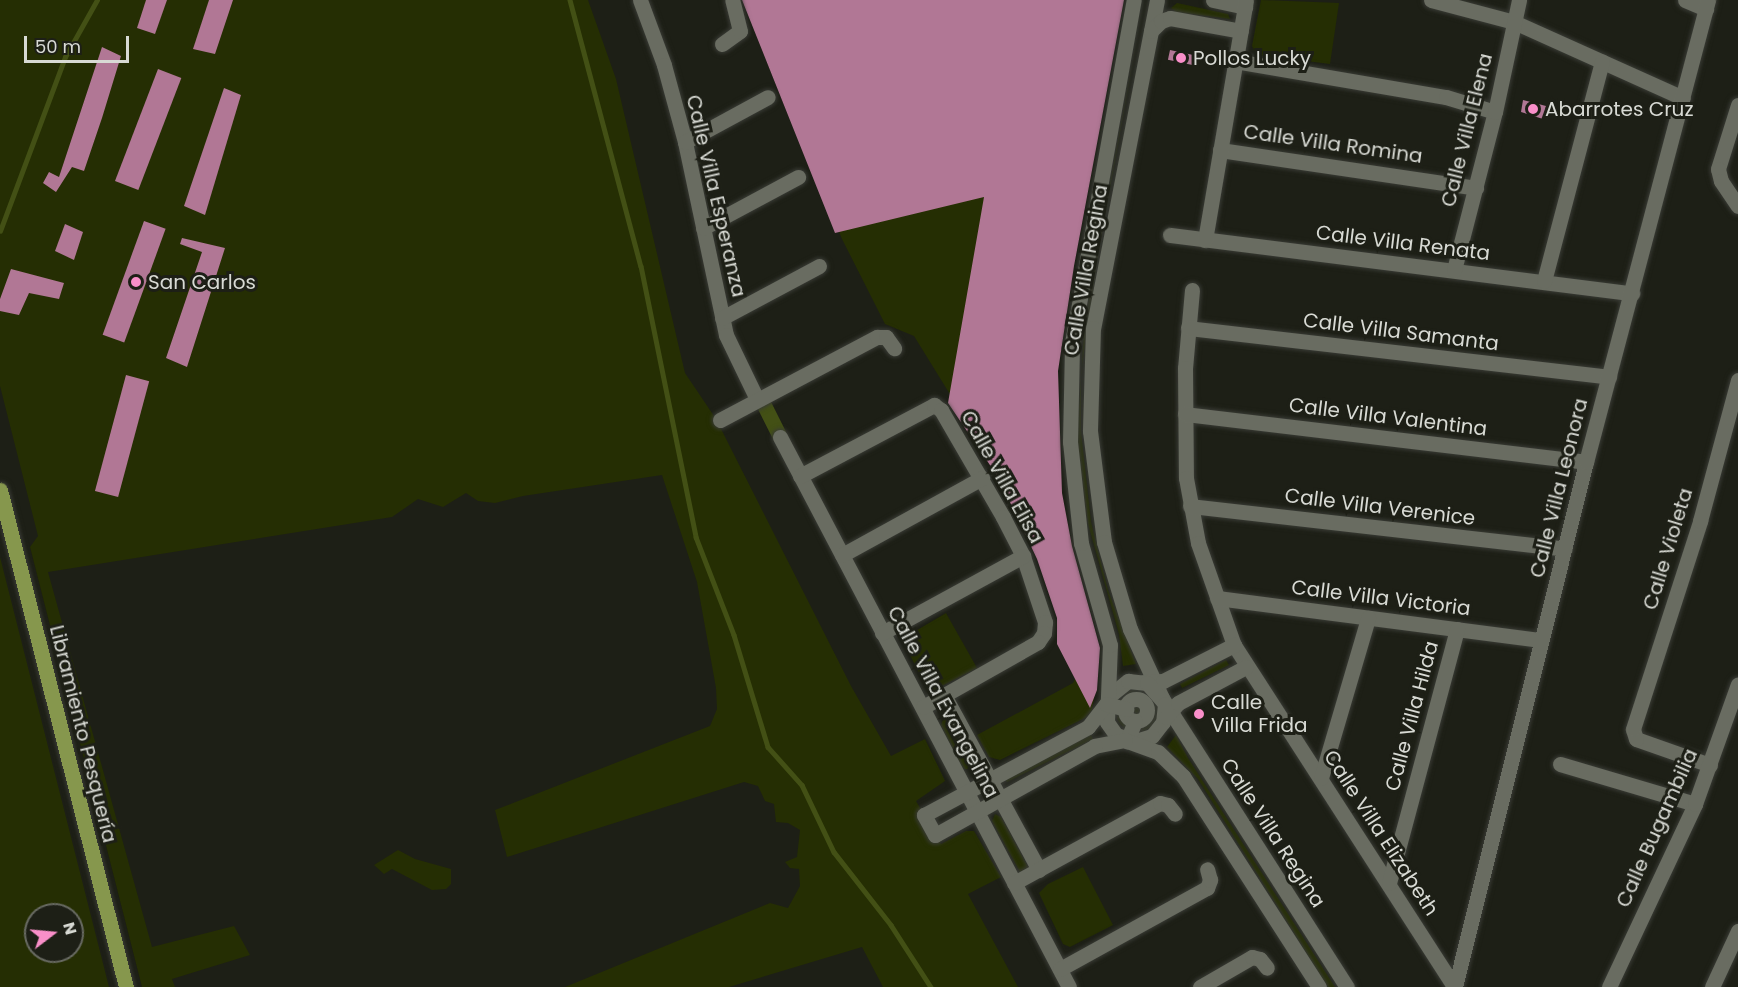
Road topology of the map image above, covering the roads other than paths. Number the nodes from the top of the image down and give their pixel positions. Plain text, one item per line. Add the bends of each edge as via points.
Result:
1 (640, 0) edge
2 (732, 0) edge
3 (1134, 0) edge
4 (1214, 0) edge
5 (1431, 0) edge
6 (1519, 0) edge
7 (1685, 0) edge
8 (1151, 3) edge
9 (1245, 3) edge
10 (1707, 5) edge
11 (1170, 18) junction
12 (1514, 21) junction
13 (1128, 31) junction
14 (1240, 31) junction
15 (1150, 35) junction
16 (722, 44) dead end
17 (1235, 61) junction
18 (1602, 62) junction
19 (768, 97) dead end
20 (1683, 98) junction
21 (1738, 105) edge
22 (1495, 112) junction
23 (685, 142) junction
24 (1220, 150) junction
25 (798, 177) dead end
26 (1476, 188) junction
27 (1738, 206) edge
28 (703, 228) junction
29 (1170, 235) dead end
30 (1205, 240) junction
31 (819, 266) dead end
32 (1454, 270) junction
33 (1544, 281) junction
34 (1192, 290) dead end
35 (1632, 293) junction
36 (722, 318) junction
37 (1188, 328) junction
38 (894, 348) dead end
39 (1609, 377) junction
40 (1738, 380) edge
41 (757, 399) junction
42 (1185, 414) junction
43 (720, 420) dead end
44 (780, 437) dead end
45 (1586, 462) junction
46 (800, 476) junction
47 (982, 478) junction
48 (0, 490) edge
49 (1190, 506) junction
50 (1565, 549) junction
51 (842, 555) junction
52 (1023, 556) junction
53 (1217, 598) junction
54 (1368, 618) junction
55 (1457, 629) junction
56 (882, 633) junction
57 (1541, 640) junction
58 (1234, 645) junction
59 (1246, 667) junction
60 (1738, 684) edge
61 (944, 695) junction
62 (923, 707) junction
63 (1137, 709) junction
64 (1560, 764) dead end
65 (1710, 765) junction
66 (1321, 778) junction
67 (985, 794) junction
68 (1695, 804) junction
69 (1175, 814) dead end
70 (1206, 869) dead end
71 (1039, 870) junction
72 (1014, 883) junction
73 (1389, 884) junction
74 (1738, 931) edge
75 (1267, 968) dead end
76 (1060, 969) junction
77 (126, 987) edge
78 (1069, 987) edge
79 (1200, 987) edge
80 (1319, 987) edge
81 (1347, 987) edge
82 (1454, 987) edge
83 (1609, 987) edge
84 (1712, 987) edge

1 - 23 street, Calle Villa Esperanza via 664,65
2 - 16 street via 740,31
3 - 13 street, Calle Villa Regina
4 - 9 street
5 - 12 street
6 - 12 street, Calle Villa Elena
7 - 10 street
8 - 11 street
8 - 13 street
8 - 15 street, Calle Villa Regina
9 - 14 street
10 - 20 street, Calle Villa Leonora
11 - 14 street
11 - 15 street via 1161,21
12 - 18 street
12 - 22 street, Calle Villa Elena
13 - 15 street via 1142,27
13 - 63 street, Calle Villa Regina via 1072,343 1069,410 1081,543 1110,645
14 - 17 street
15 - 63 street, Calle Villa Regina via 1093,328 1089,408 1093,477 1104,542 1130,629
17 - 22 street via 1435,95
17 - 24 street
18 - 20 street
18 - 33 street
19 - 23 street
20 - 35 street, Calle Villa Leonora
21 - 27 street via 1718,169 1721,181
22 - 26 street, Calle Villa Elena
23 - 28 street, Calle Villa Esperanza
24 - 26 street, Calle Villa Romina
24 - 30 street
25 - 28 street
26 - 32 street, Calle Villa Elena
28 - 36 street, Calle Villa Esperanza
29 - 30 street, Calle Villa Renata
30 - 32 street, Calle Villa Renata
31 - 36 street
32 - 33 street, Calle Villa Renata
33 - 35 street, Calle Villa Renata
34 - 37 street, Calle Villa Elizabeth
35 - 39 street, Calle Villa Leonora
36 - 41 street, Calle Villa Esperanza via 739,368
37 - 39 street, Calle Villa Samanta
37 - 42 street, Calle Villa Elizabeth
38 - 41 street via 886,337 877,337
39 - 45 street, Calle Villa Leonora
40 - 65 street, Calle Violeta via 1700,521 1633,729 1636,739
41 - 43 street
42 - 45 street, Calle Villa Valentina
42 - 49 street, Calle Villa Elizabeth
44 - 46 street, Calle Villa Evangelina
45 - 50 street, Calle Villa Leonora
46 - 47 street, Calle Villa Elisa via 928,406 941,410
46 - 51 street, Calle Villa Evangelina
47 - 51 street
47 - 52 street, Calle Villa Elisa
48 - 77 main road, Libramiento Pesquería
49 - 50 street, Calle Villa Verenice
49 - 53 street, Calle Villa Elizabeth
50 - 57 street, Calle Villa Leonora
51 - 56 street, Calle Villa Evangelina
52 - 56 street
52 - 61 street, Calle Villa Elisa via 1045,622 1042,638
53 - 54 street, Calle Villa Victoria
53 - 58 street, Calle Villa Elizabeth
54 - 55 street, Calle Villa Victoria
54 - 66 street
55 - 57 street, Calle Villa Victoria
55 - 73 street, Calle Villa Hilda
56 - 62 street, Calle Villa Evangelina
57 - 82 street, Calle Villa Leonora
58 - 59 street, Calle Villa Elizabeth
58 - 63 street
59 - 63 street
59 - 66 street, Calle Villa Elizabeth
60 - 65 street, Calle Bugambilia
61 - 62 street, Calle Villa Elisa
61 - 67 street, Calle Villa Evangelina
62 - 67 street, Calle Villa Evangelina
63 - 67 street via 1088,727
63 - 67 street via 1095,746
63 - 80 street via 1158,752 1179,771
63 - 81 street, Calle Villa Regina
64 - 68 street
65 - 68 street, Calle Bugambilia
66 - 73 street, Calle Villa Elizabeth
67 - 71 street, Calle Villa Evangelina
67 - 72 street, Calle Villa Evangelina
68 - 83 street, Calle Bugambilia
69 - 71 street via 1168,805 1160,803
70 - 76 street via 1210,880 1207,888
71 - 72 street
72 - 76 street, Calle Villa Evangelina
73 - 82 street, Calle Villa Elizabeth
74 - 84 street
75 - 79 street via 1260,959 1252,957
76 - 78 street, Calle Villa Evangelina

